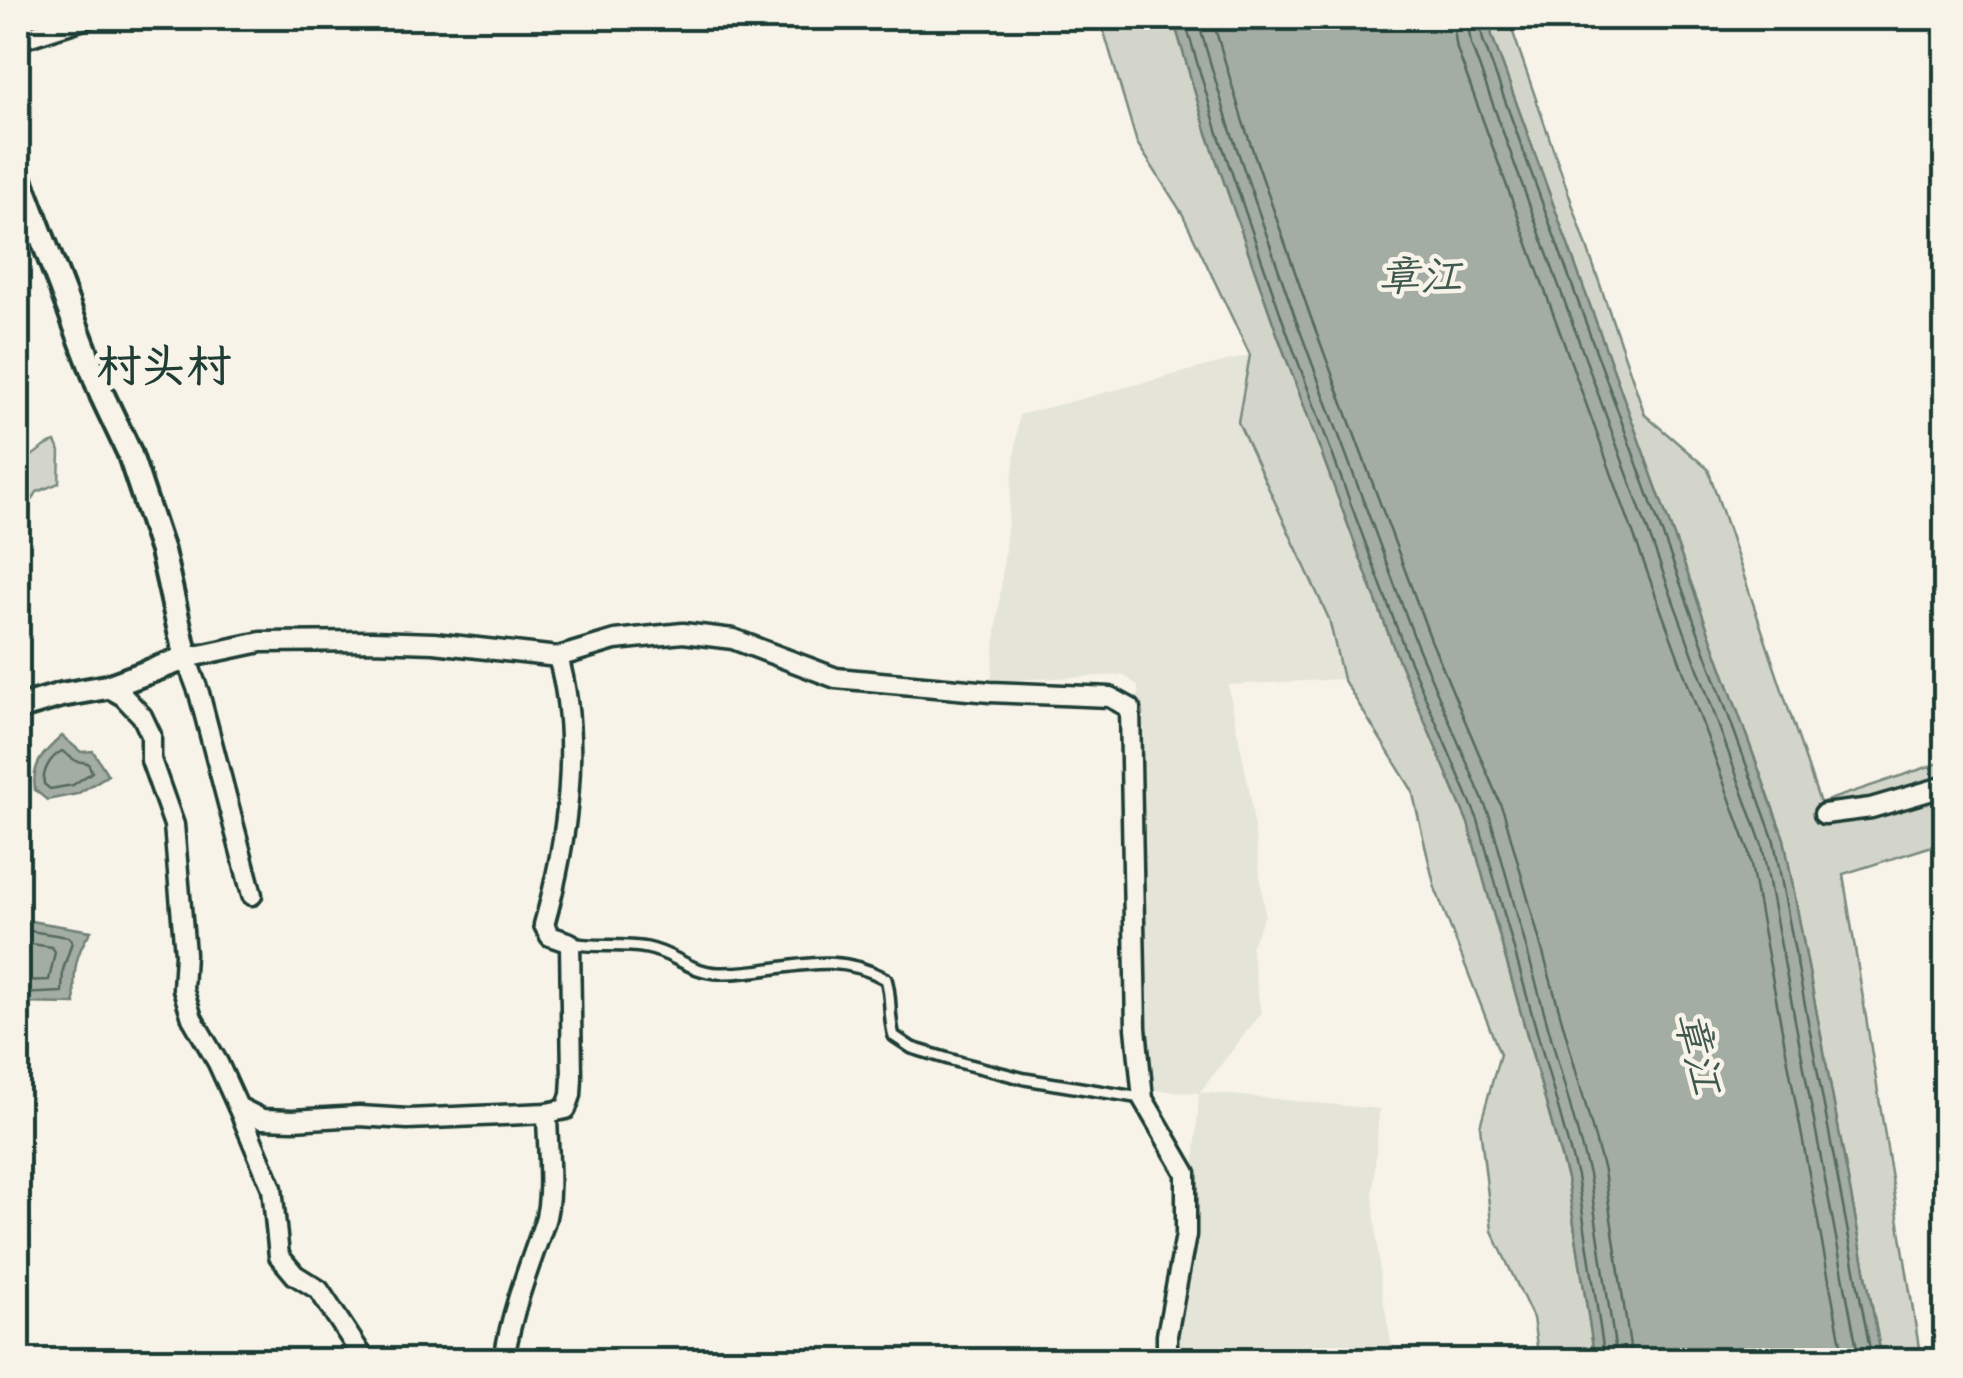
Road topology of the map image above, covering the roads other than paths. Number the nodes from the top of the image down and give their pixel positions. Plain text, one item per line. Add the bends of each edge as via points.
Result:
1 (86, 18) edge
2 (18, 40) edge
3 (18, 174) edge
4 (22, 204) edge
5 (186, 658) junction
6 (558, 658) junction
7 (108, 687) junction
8 (18, 708) edge
9 (1946, 786) edge
10 (1824, 814) dead end
11 (252, 895) dead end
12 (570, 943) junction
13 (1143, 1099) junction
14 (238, 1108) junction
15 (546, 1112) junction
16 (365, 1360) edge
17 (504, 1360) edge
18 (1168, 1360) edge

1 - 2 street
3 - 4 street
4 - 5 street via 129,452 162,550
5 - 6 street via 261,642 434,642
5 - 7 street
5 - 11 street
6 - 12 street via 568,691 566,818 544,924 550,936
6 - 13 street via 615,640 712,635 836,678 1110,697 1130,708
7 - 8 street
7 - 14 street via 142,716 151,735 151,760 174,825 182,988
9 - 10 street
12 - 13 lane via 651,948 718,974 852,964 886,979 894,1036 912,1048 1025,1079
12 - 15 street via 571,1095 566,1109
13 - 18 street via 1186,1173 1186,1235
14 - 15 street via 278,1120
14 - 16 street via 272,1188 279,1256 319,1290
15 - 17 street via 545,1222 516,1302

